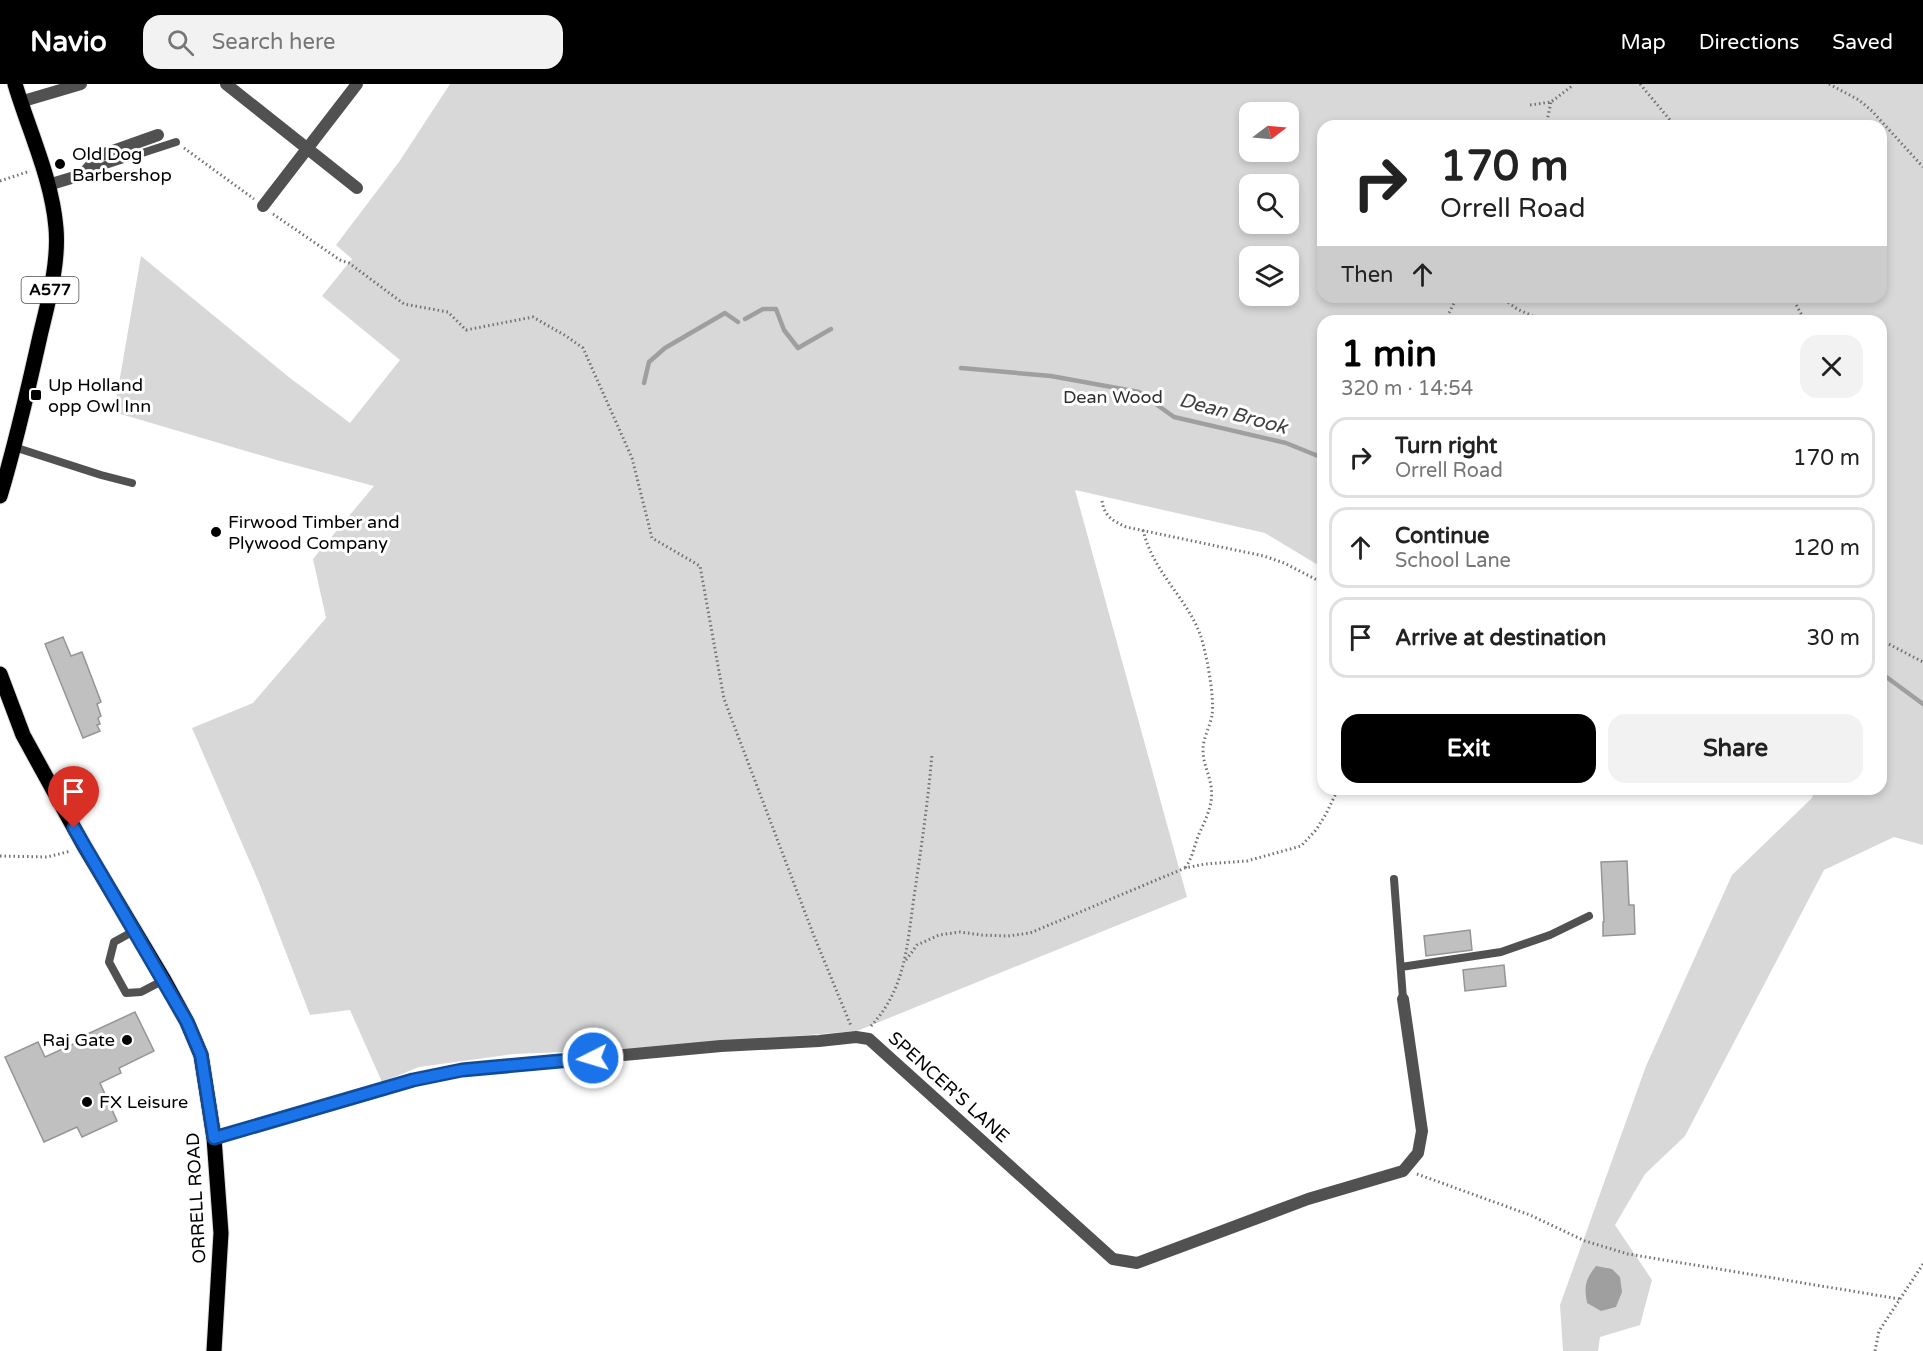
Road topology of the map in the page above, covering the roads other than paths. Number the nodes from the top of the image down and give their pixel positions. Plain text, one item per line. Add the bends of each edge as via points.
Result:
1 (15, 84) edge
2 (81, 84) edge
3 (226, 84) edge
4 (357, 84) edge
5 (20, 102) junction
6 (158, 135) dead end
7 (176, 142) road end
8 (307, 147) junction
9 (85, 172) junction
10 (48, 185) junction
11 (357, 188) dead end
12 (263, 206) road end
13 (14, 447) junction
14 (132, 483) dead end
15 (0, 496) edge
16 (0, 674) edge
17 (1394, 879) dead end
18 (1589, 916) dead end
19 (134, 931) junction
20 (1401, 967) junction
21 (164, 980) junction
22 (1403, 999) joint
23 (214, 1138) junction
24 (214, 1351) edge

1 - 5 main road, A577
2 - 5 street
3 - 8 street
4 - 8 street
5 - 10 main road, A577
6 - 9 street via 99,156
7 - 9 lane
8 - 11 street
8 - 12 street
9 - 10 street
10 - 13 main road, A577 via 57,240 53,275
13 - 14 lane
13 - 15 main road, A577
16 - 19 main road, ORRELL ROAD via 23,735
17 - 20 lane
18 - 20 lane via 1501,952
19 - 21 main road, ORRELL ROAD
19 - 21 lane via 114,942 109,963 126,993 141,992
20 - 22 lane
21 - 23 main road, ORRELL ROAD via 201,1055
22 - 23 street, SPENCER'S LANE via 1422,1131 1418,1153 1403,1171 1308,1199 1137,1263 1113,1258 869,1039 856,1037 462,1070 413,1080
23 - 24 main road, ORRELL ROAD via 220,1233

